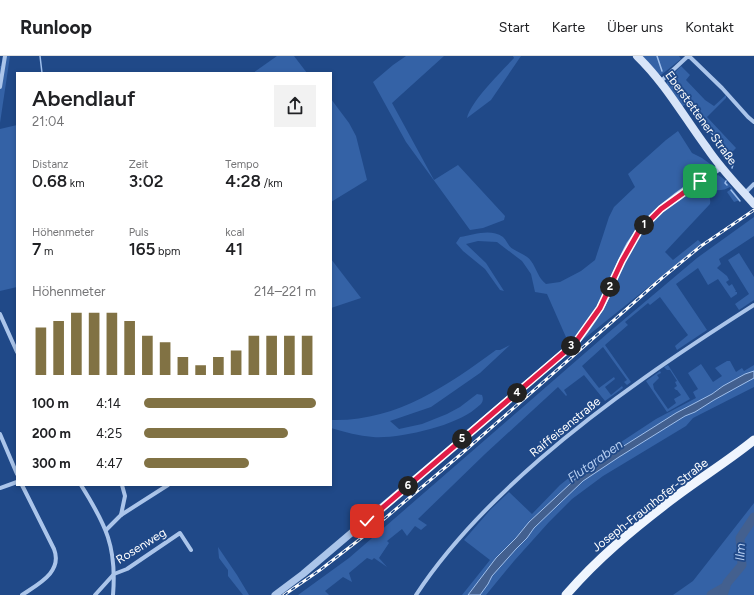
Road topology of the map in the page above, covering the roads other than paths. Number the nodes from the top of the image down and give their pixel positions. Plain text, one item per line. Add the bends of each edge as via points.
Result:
1 (5, 56) edge
2 (637, 56) edge
3 (660, 82) junction
4 (0, 87) edge
5 (754, 122) edge
6 (721, 167) junction
7 (754, 184) edge
8 (744, 194) junction
9 (754, 204) edge
10 (754, 305) edge
11 (0, 314) edge
12 (2, 326) edge
13 (16, 350) edge
14 (0, 434) edge
15 (754, 440) edge
16 (16, 472) edge
17 (16, 482) edge
18 (22, 486) edge
19 (82, 486) edge
20 (122, 486) edge
21 (166, 486) edge
22 (0, 488) edge
23 (121, 515) junction
24 (106, 530) junction
25 (191, 550) dead end
26 (114, 574) junction
27 (22, 595) edge
28 (95, 595) edge
29 (113, 595) edge
30 (275, 595) edge
31 (416, 595) edge
32 (566, 595) edge

1 - 4 street
2 - 3 main road, Eberstettener Straße
3 - 5 street via 690,57
3 - 6 main road, Eberstettener Straße
6 - 8 main road, Eberstettener Straße
6 - 30 street via 667,204 644,225 627,250 600,308 575,343
7 - 8 street
8 - 9 main road, Eberstettener Straße
10 - 31 street, Raiffeisenstraße via 637,382 557,444 481,514 438,563
11 - 12 street
12 - 13 street
14 - 16 street
15 - 32 main road, Joseph-Fraunhofer-Straße via 618,542
17 - 22 street
18 - 27 street via 54,549 56,559 49,575
19 - 24 street
20 - 23 street via 124,496
21 - 23 street
23 - 24 street
24 - 26 street via 112,550
25 - 26 street, Rosenweg via 180,533 127,569
26 - 28 street
26 - 29 street

